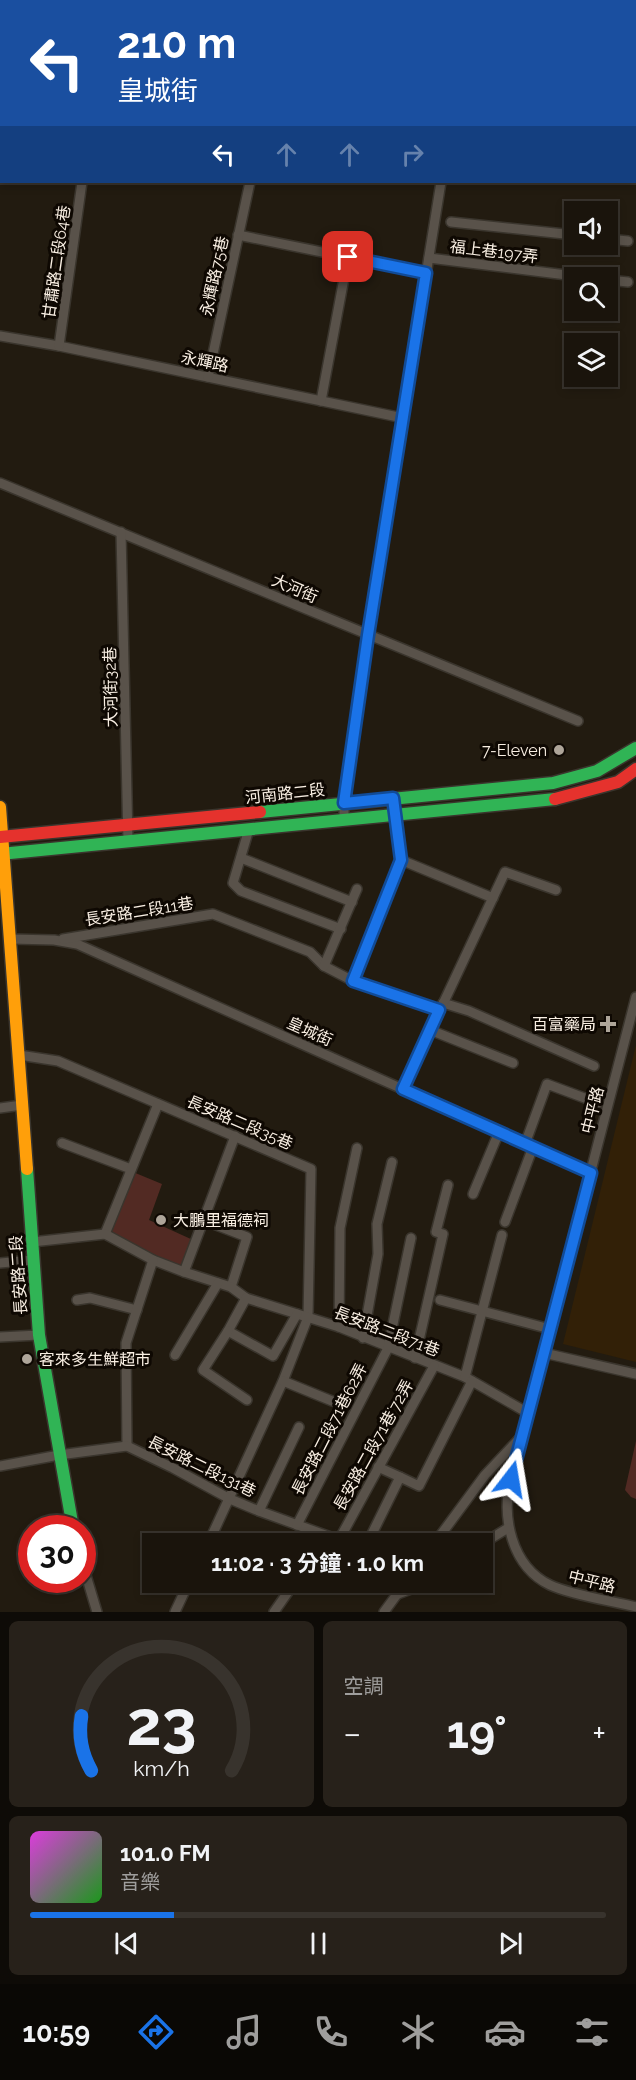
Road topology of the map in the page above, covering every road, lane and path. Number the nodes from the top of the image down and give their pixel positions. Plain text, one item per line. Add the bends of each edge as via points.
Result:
1 (82, 183) edge
2 (250, 183) edge
3 (441, 183) edge
4 (451, 222) dead end
5 (564, 234) edge
6 (238, 236) junction
7 (618, 240) edge
8 (628, 241) dead end
9 (348, 257) junction
10 (429, 258) junction
11 (426, 273) junction
12 (564, 275) edge
13 (618, 281) edge
14 (628, 282) dead end
15 (0, 336) edge
16 (59, 346) junction
17 (208, 377) junction
18 (321, 401) junction
19 (403, 417) junction
20 (0, 483) edge
21 (121, 532) junction
22 (368, 635) junction
23 (578, 721) dead end
24 (636, 748) edge
25 (636, 769) edge
26 (393, 798) junction
27 (344, 803) junction
28 (0, 807) edge
29 (395, 815) junction
30 (344, 820) junction
31 (128, 826) junction
32 (249, 830) junction
33 (2, 837) edge
34 (128, 841) junction
35 (2, 854) edge
36 (241, 858) junction
37 (401, 860) junction
38 (357, 889) dead end
39 (556, 890) dead end
40 (493, 898) junction
41 (351, 902) junction
42 (340, 929) junction
43 (10, 939) junction
44 (54, 940) junction
45 (324, 966) junction
46 (353, 981) junction
47 (636, 997) edge
48 (441, 1007) junction
49 (430, 1030) junction
50 (19, 1055) junction
51 (513, 1063) dead end
52 (594, 1066) dead end
53 (403, 1089) junction
54 (598, 1103) dead end
55 (158, 1104) junction
56 (22, 1105) junction
57 (0, 1108) edge
58 (499, 1132) junction
59 (235, 1136) junction
60 (62, 1143) dead end
61 (529, 1145) junction
62 (357, 1148) dead end
63 (392, 1162) dead end
64 (131, 1169) junction
65 (591, 1173) junction
66 (448, 1185) dead end
67 (473, 1194) dead end
68 (203, 1221) junction
69 (505, 1222) dead end
70 (105, 1234) junction
71 (502, 1235) dead end
72 (411, 1238) dead end
73 (32, 1242) junction
74 (33, 1260) junction
75 (153, 1260) junction
76 (0, 1263) edge
77 (184, 1272) junction
78 (218, 1283) junction
79 (231, 1287) junction
80 (246, 1298) junction
81 (77, 1300) dead end
82 (440, 1300) dead end
83 (137, 1310) junction
84 (482, 1310) junction
85 (297, 1314) junction
86 (308, 1317) junction
87 (339, 1327) junction
88 (550, 1329) junction
89 (228, 1331) junction
90 (39, 1335) junction
91 (0, 1337) edge
92 (363, 1338) junction
93 (387, 1348) junction
94 (544, 1353) junction
95 (175, 1355) dead end
96 (415, 1358) junction
97 (434, 1366) junction
98 (636, 1374) edge
99 (468, 1379) junction
100 (283, 1381) junction
101 (247, 1400) dead end
102 (332, 1401) dead end
103 (528, 1413) junction
104 (299, 1427) dead end
105 (521, 1437) junction
106 (127, 1446) junction
107 (59, 1455) junction
108 (0, 1466) edge
109 (378, 1467) junction
110 (400, 1477) junction
111 (230, 1498) junction
112 (259, 1511) junction
113 (71, 1515) edge
114 (297, 1525) junction
115 (508, 1528) junction
116 (213, 1533) edge
117 (312, 1533) edge
118 (343, 1533) edge
119 (372, 1533) edge
120 (442, 1533) edge
121 (493, 1537) edge
122 (91, 1593) edge
123 (184, 1593) edge
124 (287, 1593) edge
125 (398, 1594) edge
126 (636, 1607) edge
127 (97, 1612) edge
128 (175, 1612) edge
129 (274, 1612) edge
130 (384, 1612) edge

1 - 16 street, 甘肅路二段64巷
2 - 6 street, 永輝路75巷
3 - 10 street
4 - 5 street
6 - 9 street
6 - 17 street, 永輝路75巷
7 - 8 street
9 - 11 street
9 - 18 street
10 - 11 street
10 - 12 street, 福上巷197弄
11 - 19 street
13 - 14 street
15 - 16 street, 永輝路
16 - 17 street, 永輝路
17 - 18 street, 永輝路
18 - 19 street, 永輝路
19 - 22 street
20 - 21 street, 大河街
21 - 22 street, 大河街
21 - 31 street, 大河街32巷
22 - 23 street, 大河街
22 - 27 street
24 - 26 street, 河南路二段 via 612,765 568,781
25 - 29 street, 河南路二段 via 618,782 558,799
26 - 27 street, 河南路二段
26 - 29 street
27 - 30 street
27 - 31 street, 河南路二段
28 - 33 street, 長安路二段
29 - 30 street, 河南路二段
29 - 37 street
30 - 32 street, 河南路二段
31 - 33 street, 河南路二段
31 - 34 street, 大河街32巷
32 - 34 street, 河南路二段
32 - 36 street
33 - 35 street, 長安路二段
34 - 35 street, 河南路二段
35 - 43 street, 長安路二段
36 - 41 street
36 - 42 street via 233,884 241,891
37 - 40 street
37 - 46 street
38 - 41 street
39 - 40 street via 505,872
40 - 48 street
41 - 42 street
42 - 45 street
43 - 44 street, 皇城街
43 - 50 street, 長安路二段
44 - 45 street, 長安路二段11巷 via 213,914 310,952
44 - 53 street, 皇城街 via 77,944
45 - 46 street, 長安路二段11巷
46 - 48 street, 長安路二段11巷
47 - 65 street, 中平路
48 - 49 street
48 - 52 street, 長安路二段11巷 via 469,1011
49 - 51 street
49 - 53 street
50 - 55 street, 長安路二段35巷 via 58,1061
50 - 56 street, 長安路二段
53 - 58 street, 皇城街
54 - 61 street via 547,1084
55 - 59 street, 長安路二段35巷
55 - 64 street
56 - 57 street
56 - 73 street, 長安路二段
58 - 61 street, 皇城街
58 - 67 street
59 - 68 street
59 - 86 street, 長安路二段35巷 via 311,1169
60 - 64 street
61 - 65 street, 皇城街
61 - 69 street
62 - 87 street via 340,1228
63 - 92 street via 377,1224 378,1254
64 - 70 street
65 - 88 street, 中平路
66 - 96 street via 436,1232 443,1234
68 - 77 street
68 - 79 street via 248,1238
70 - 73 street
70 - 75 street, 長安路二段71巷
71 - 84 street
72 - 93 street, 長安路二段71巷62弄
73 - 74 street, 長安路二段
74 - 76 street
74 - 90 street, 長安路二段
75 - 77 street, 長安路二段71巷
75 - 83 street
77 - 78 street, 長安路二段71巷
78 - 79 street, 長安路二段71巷
78 - 95 street
79 - 80 street, 長安路二段71巷
80 - 85 street, 長安路二段71巷
80 - 89 street
81 - 83 street via 90,1298
82 - 84 street
83 - 106 street via 126,1343
84 - 88 street
84 - 99 street
85 - 86 street, 長安路二段71巷
85 - 89 street via 273,1356
86 - 87 street, 長安路二段71巷
86 - 100 street
87 - 92 street, 長安路二段71巷
88 - 94 street, 中平路
89 - 101 street via 203,1370
90 - 91 street
90 - 107 street, 長安路二段
92 - 93 street, 長安路二段71巷
93 - 96 street, 長安路二段71巷
93 - 114 street, 長安路二段71巷62弄
94 - 98 street
94 - 103 street, 中平路
96 - 97 street, 長安路二段71巷
97 - 99 street, 長安路二段71巷
97 - 109 street, 長安路二段71巷˙72弄
99 - 103 street, 長安路二段71巷
99 - 110 street via 419,1486
100 - 102 street
100 - 111 street
103 - 105 street, 中平路
104 - 112 street
105 - 115 street, 中平路 via 507,1491
105 - 120 street via 485,1474
106 - 107 street, 長安路二段131巷
106 - 111 street, 長安路二段131巷
107 - 108 street, 長安路二段131巷
107 - 113 street, 長安路二段
109 - 110 street
109 - 118 street, 長安路二段71巷˙72弄
110 - 119 street
111 - 112 street, 長安路二段131巷
111 - 116 street
112 - 114 street, 長安路二段131巷
114 - 117 street, 長安路二段131巷
115 - 121 street
115 - 126 street, 中平路 via 535,1576 557,1588
122 - 127 street
123 - 128 street
124 - 129 street
125 - 130 street

